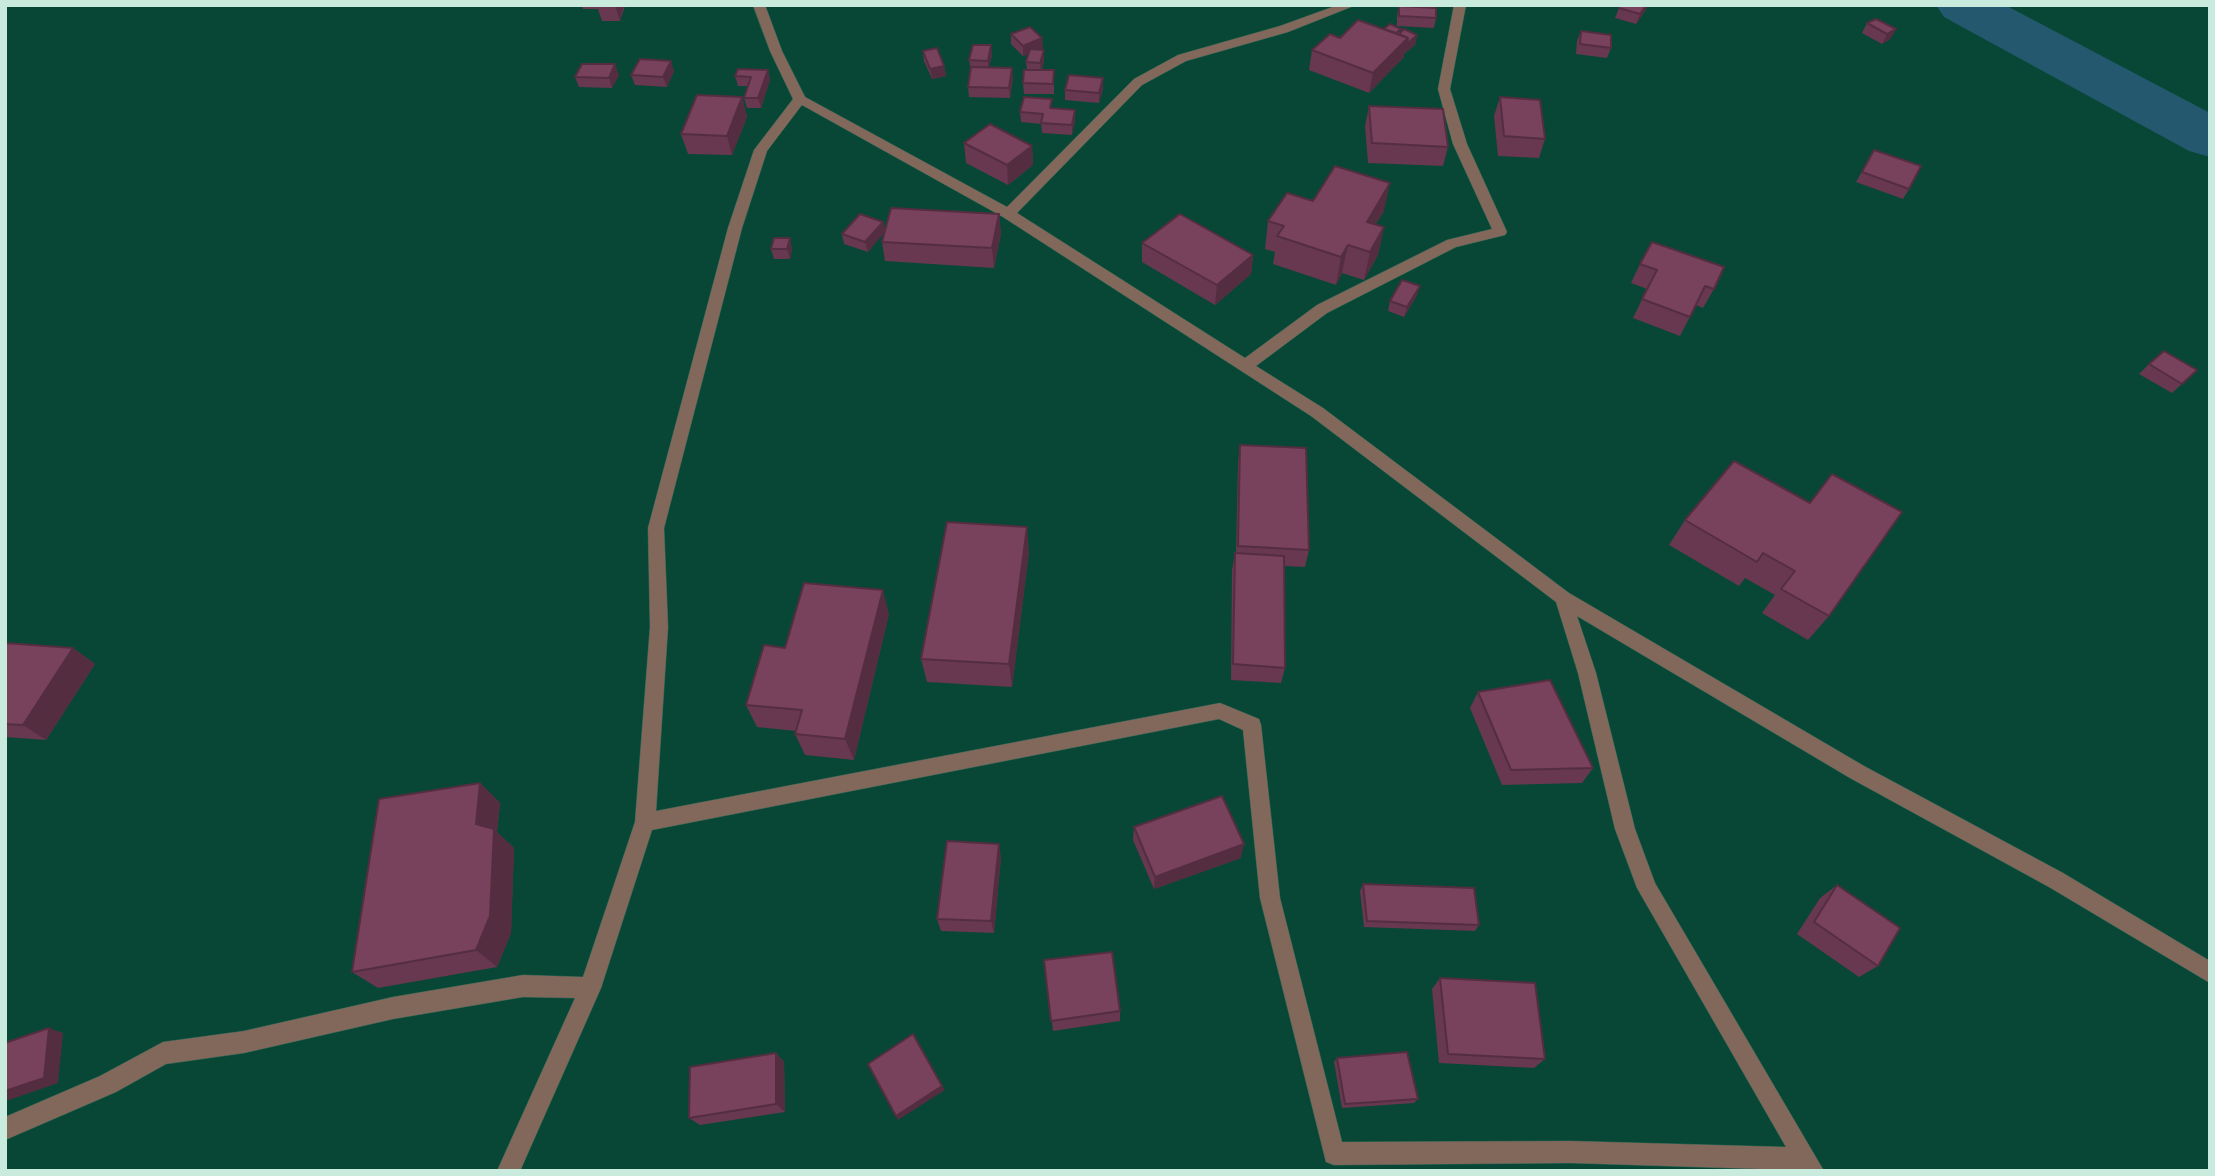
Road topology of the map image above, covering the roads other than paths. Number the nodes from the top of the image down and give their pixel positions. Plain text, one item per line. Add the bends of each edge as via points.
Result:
1 (759, 5) edge
2 (1350, 5) edge
3 (1460, 5) edge
4 (800, 99) junction
5 (1007, 214) junction
6 (1245, 366) junction
7 (1563, 598) junction
8 (645, 822) junction
9 (2210, 973) edge
10 (590, 988) junction
11 (5, 1129) edge
12 (1809, 1165) edge
13 (508, 1171) edge

1 - 4 street
2 - 5 street via 1164,65 1138,82
3 - 6 street via 1444,89 1460,144 1500,232 1452,243 1322,309
4 - 5 street
4 - 8 street via 761,149 692,383 656,528 659,627
5 - 6 street
6 - 7 street via 1317,412
7 - 9 street
7 - 12 street via 1587,673 1625,829 1647,888
8 - 10 street
8 - 12 street via 1220,711 1252,725 1270,898 1334,1154 1631,1151
10 - 11 street via 523,986 393,1008 244,1042 163,1053 108,1084
10 - 13 street

